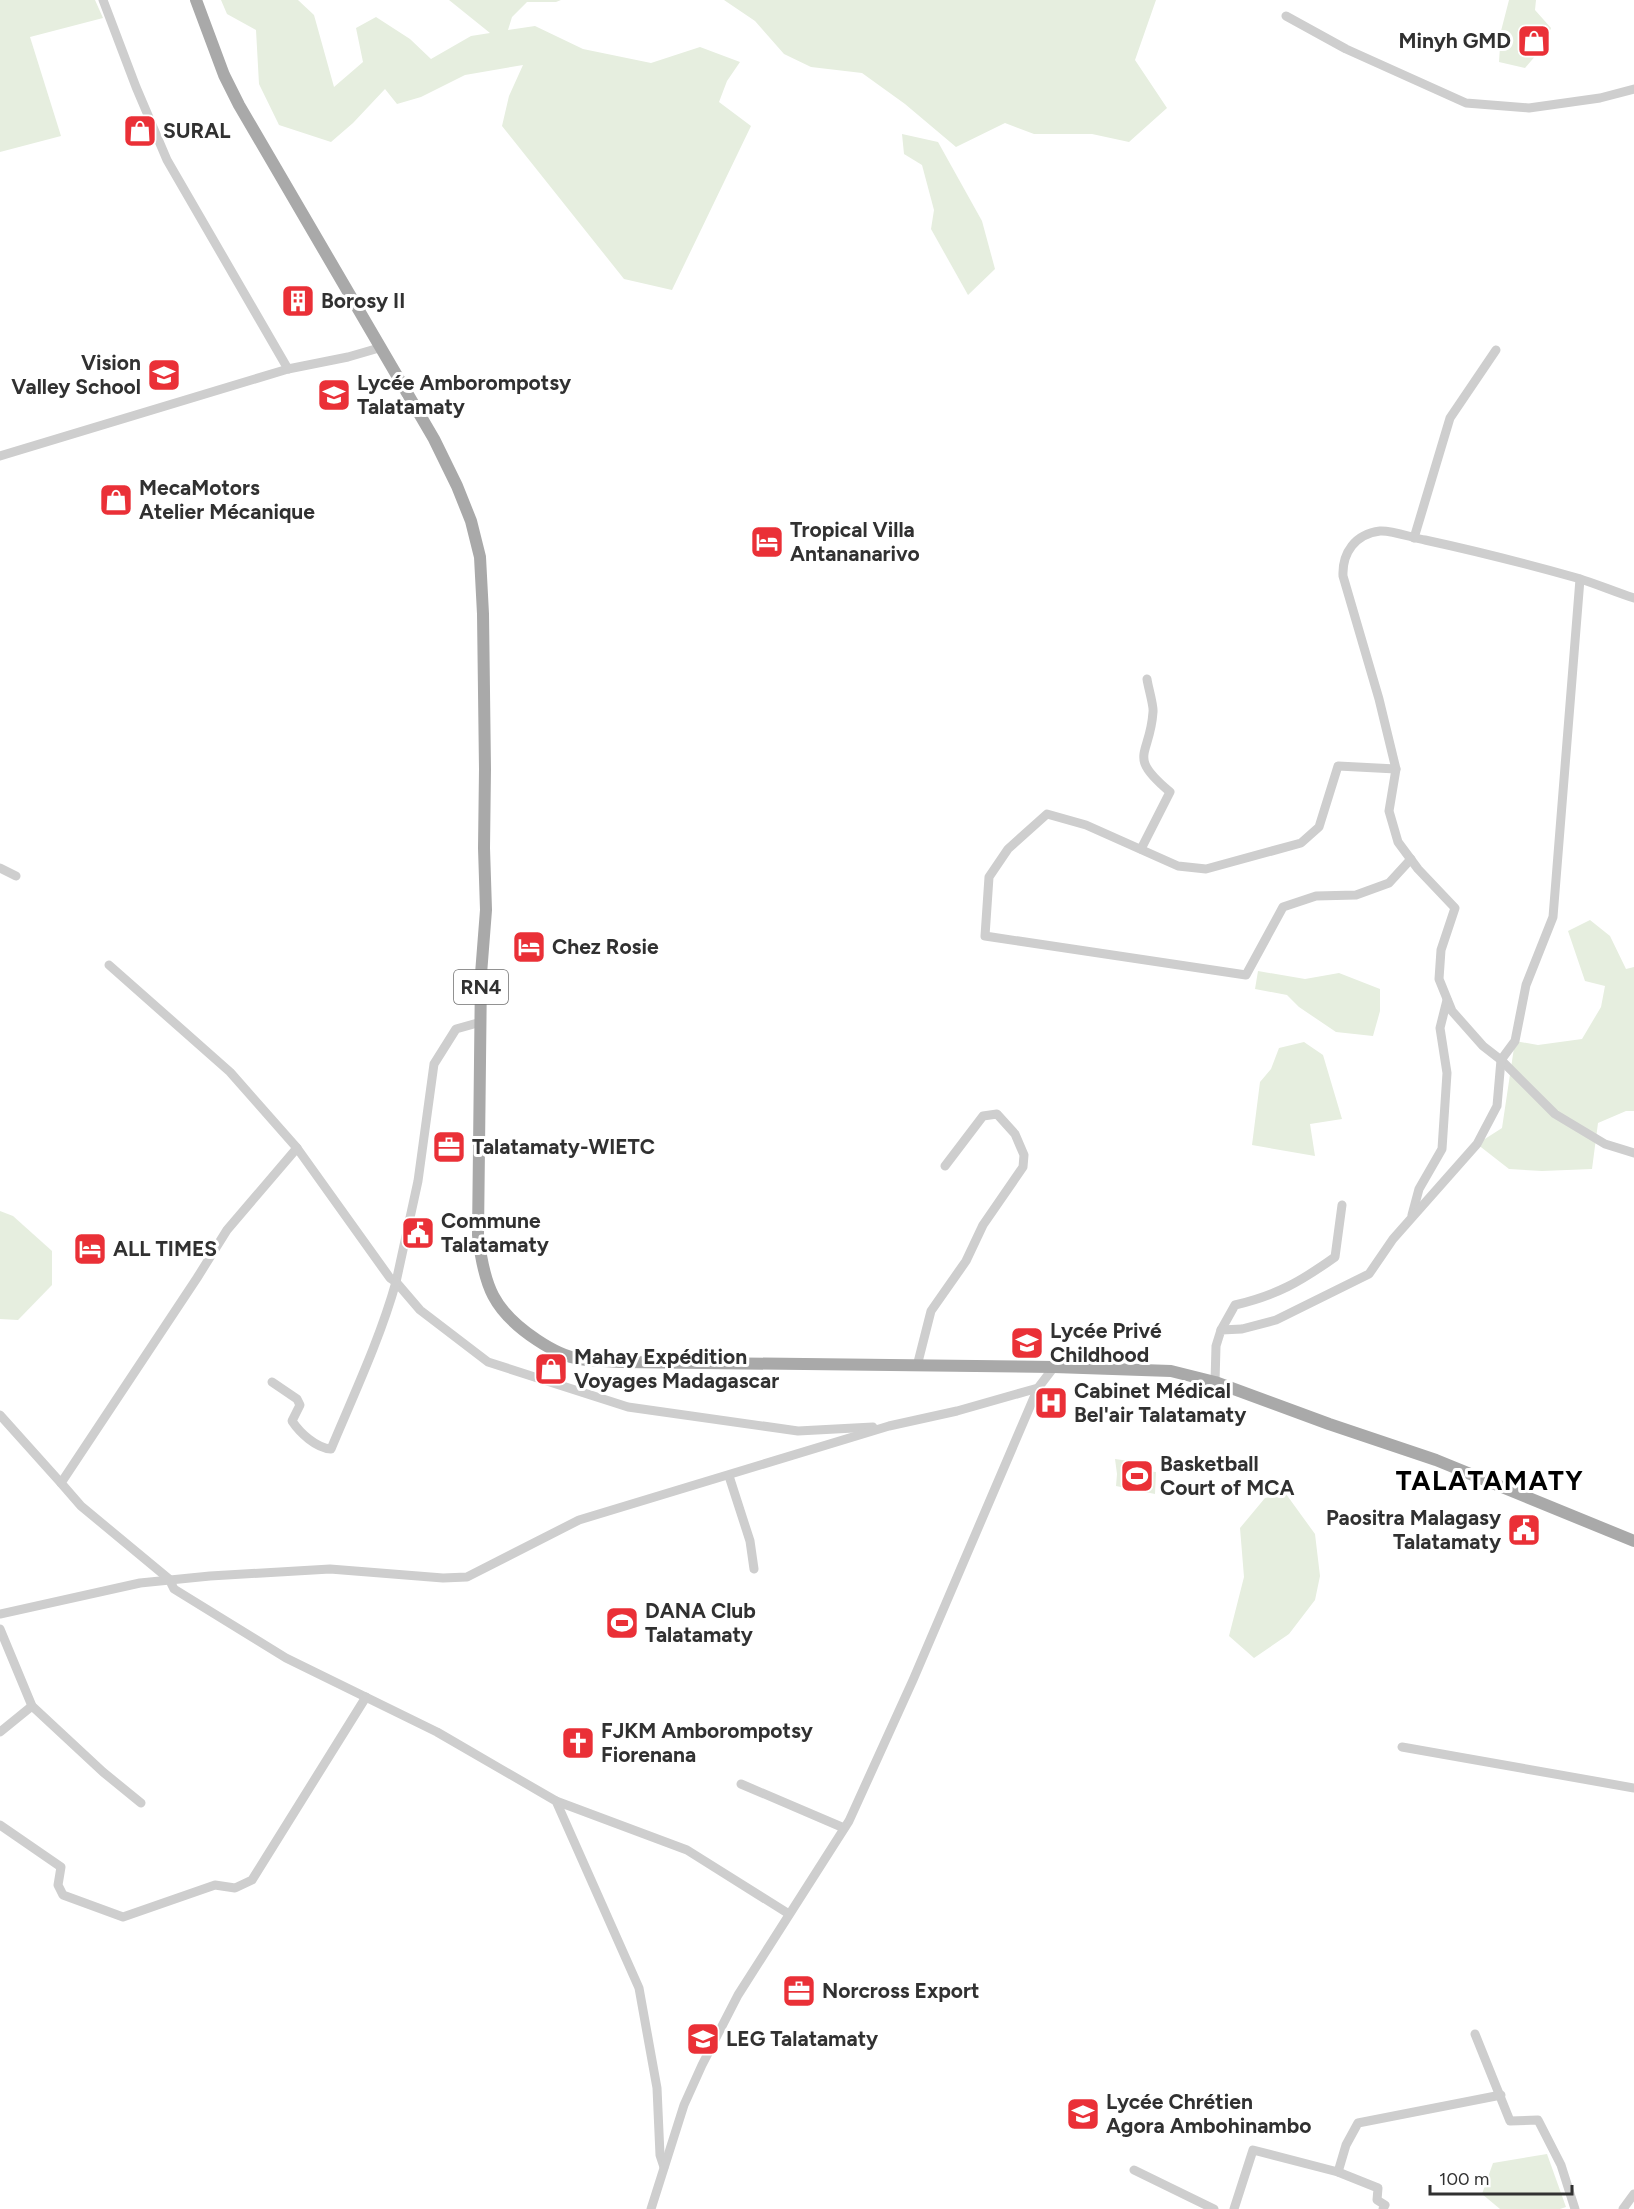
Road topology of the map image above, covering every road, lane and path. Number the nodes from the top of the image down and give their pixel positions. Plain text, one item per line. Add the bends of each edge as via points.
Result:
1 (103, 0) edge
2 (196, 0) edge
3 (1286, 16) dead end
4 (1634, 89) edge
5 (379, 348) junction
6 (1496, 351) dead end
7 (288, 369) junction
8 (0, 456) edge
9 (1414, 538) junction
10 (1580, 579) junction
11 (1634, 598) edge
12 (1147, 679) dead end
13 (1396, 769) junction
14 (1141, 849) junction
15 (1411, 859) junction
16 (0, 868) edge
17 (16, 876) dead end
18 (109, 965) dead end
19 (1447, 999) junction
20 (481, 1022) junction
21 (1501, 1060) junction
22 (297, 1148) junction
23 (1634, 1153) edge
24 (945, 1166) dead end
25 (1342, 1205) dead end
26 (1410, 1220) junction
27 (396, 1282) junction
28 (1221, 1330) junction
29 (917, 1366) junction
30 (1053, 1367) junction
31 (272, 1382) dead end
32 (1215, 1382) junction
33 (1038, 1388) junction
34 (0, 1415) edge
35 (889, 1426) junction
36 (729, 1476) junction
37 (61, 1483) junction
38 (1614, 1533) junction
39 (1634, 1535) edge
40 (1634, 1541) edge
41 (754, 1569) dead end
42 (169, 1579) junction
43 (0, 1614) edge
44 (0, 1629) edge
45 (366, 1697) junction
46 (32, 1706) junction
47 (0, 1732) edge
48 (1402, 1747) dead end
49 (741, 1784) dead end
50 (1634, 1788) edge
51 (556, 1801) junction
52 (141, 1803) dead end
53 (0, 1825) edge
54 (844, 1828) junction
55 (789, 1914) junction
56 (1475, 2034) dead end
57 (1501, 2095) junction
58 (664, 2167) junction
59 (1134, 2170) dead end
60 (1338, 2172) junction
61 (1634, 2194) edge
62 (651, 2209) edge
63 (1214, 2209) edge
64 (1234, 2209) edge
65 (1383, 2209) edge
66 (1575, 2209) edge
67 (1623, 2209) edge

1 - 7 street via 167,160
2 - 5 main road, RN4 via 239,105
3 - 4 street via 1346,49 1466,103 1529,108
5 - 7 street
5 - 20 main road, RN4 via 434,439 457,486 480,556 486,910
6 - 9 street via 1449,418
7 - 8 street
9 - 10 street
9 - 13 street via 1380,531 1363,537 1346,553 1343,565
10 - 11 street
10 - 21 street via 1553,917 1526,985 1515,1041
12 - 14 street via 1154,710 1143,759 1151,775 1170,792
13 - 14 street via 1338,766 1319,827 1301,843 1206,869 1178,866
13 - 15 street via 1389,811 1398,842
14 - 15 street via 1086,825 1047,814 1008,849 989,877 986,936 1246,975 1283,908 1316,896 1356,895 1389,883
15 - 19 street via 1455,908 1441,950 1439,979
16 - 17 street
18 - 22 street via 230,1072
19 - 21 street via 1452,1011 1475,1037
19 - 26 street via 1440,1028 1447,1073 1442,1149 1419,1189
20 - 27 street via 456,1029 435,1064 418,1181
20 - 29 main road, RN4 via 480,1255 496,1302 515,1325 548,1348 577,1359
21 - 23 street via 1555,1114 1605,1144
21 - 26 street via 1497,1106 1478,1144
22 - 27 street
22 - 37 street via 227,1230
24 - 29 street via 983,1116 997,1114 1016,1134 1024,1155 1023,1167 931,1311
25 - 28 street via 1335,1257 1301,1281 1261,1299 1235,1305
26 - 28 street via 1369,1274 1276,1320
27 - 31 street via 390,1306 330,1449 316,1444 296,1426 292,1421 300,1405 297,1399
27 - 35 street via 420,1310 488,1362 628,1407 798,1431
28 - 32 street via 1216,1346
29 - 30 main road, RN4
30 - 32 main road, RN4 via 1171,1371
30 - 33 street
32 - 38 main road via 1436,1460
33 - 35 street
33 - 54 street via 913,1680
34 - 37 street
35 - 36 street
36 - 41 street via 750,1541
36 - 42 street via 579,1520 467,1577 330,1569
37 - 42 street via 81,1506
38 - 39 main road
38 - 40 main road
42 - 43 street
42 - 45 street via 174,1589 286,1658
44 - 46 street
45 - 51 street via 437,1732
45 - 53 street via 252,1880 234,1888 215,1885 123,1917 63,1895 58,1885 61,1868
46 - 47 street
46 - 52 street
48 - 50 street
49 - 54 street
51 - 55 street via 687,1850
51 - 58 street via 639,1988 657,2088
54 - 55 street
55 - 58 street via 738,1995 702,2065
56 - 57 street
57 - 60 street via 1358,2123
57 - 66 street via 1510,2121 1538,2120 1562,2165
58 - 62 street
59 - 63 street
60 - 64 street via 1252,2150
60 - 65 street via 1378,2188 1377,2200 1385,2205
61 - 67 street

